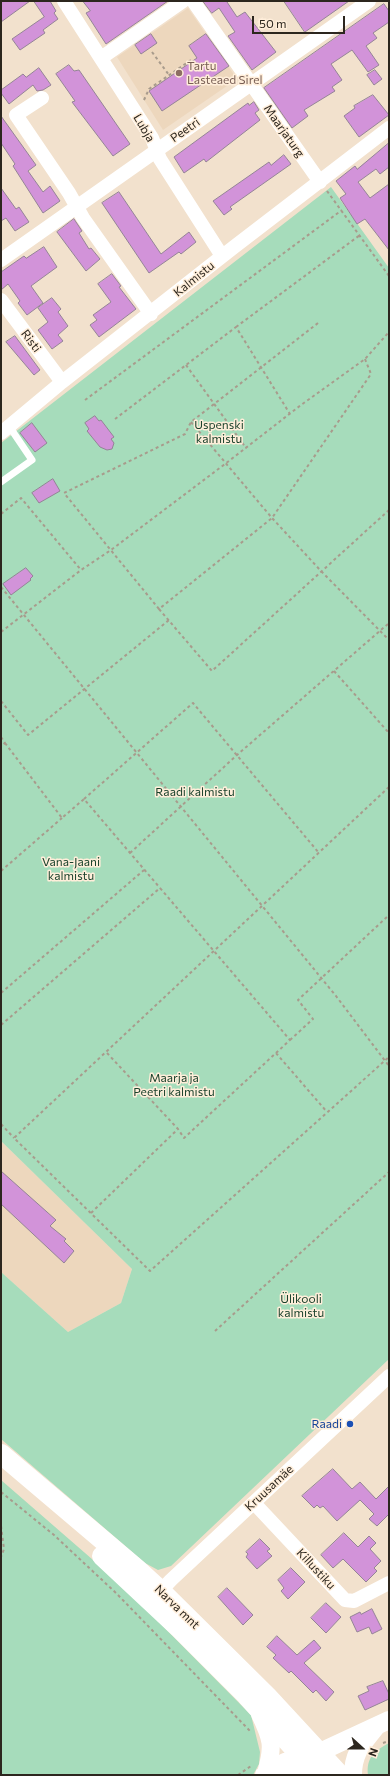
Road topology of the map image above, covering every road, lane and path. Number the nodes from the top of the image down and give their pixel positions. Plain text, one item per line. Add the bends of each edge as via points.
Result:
1 (64, 1) edge
2 (183, 1) edge
3 (194, 1) edge
4 (369, 1) edge
5 (152, 52) dead end
6 (101, 58) junction
7 (192, 60) dead end
8 (169, 76) junction
9 (251, 84) junction
10 (42, 98) dead end
11 (142, 102) dead end
12 (389, 128) edge
13 (156, 150) junction
14 (320, 182) junction
15 (77, 207) junction
16 (342, 210) junction
17 (360, 235) junction
18 (222, 256) junction
19 (1, 260) edge
20 (389, 276) edge
21 (1, 300) edge
22 (150, 314) junction
23 (318, 323) dead end
24 (236, 326) junction
25 (389, 332) edge
26 (365, 359) junction
27 (186, 365) junction
28 (261, 367) junction
29 (62, 382) junction
30 (85, 400) dead end
31 (214, 404) junction
32 (290, 414) junction
33 (115, 419) dead end
34 (191, 422) junction
35 (5, 429) edge
36 (246, 448) junction
37 (225, 464) junction
38 (1, 482) edge
39 (389, 510) edge
40 (1, 514) edge
41 (272, 518) junction
42 (111, 550) junction
43 (81, 570) junction
44 (321, 571) junction
45 (1, 587) edge
46 (159, 609) junction
47 (24, 616) junction
48 (169, 620) junction
49 (389, 623) edge
50 (380, 630) junction
51 (1, 632) edge
52 (389, 640) edge
53 (334, 671) junction
54 (84, 690) junction
55 (1, 701) edge
56 (389, 733) edge
57 (1, 737) edge
58 (5, 742) junction
59 (1, 746) edge
60 (135, 753) junction
61 (237, 754) junction
62 (389, 787) edge
63 (84, 799) junction
64 (180, 807) junction
65 (62, 818) junction
66 (130, 853) junction
67 (319, 853) junction
68 (144, 870) junction
69 (1, 871) edge
70 (160, 888) junction
71 (262, 906) junction
72 (389, 915) edge
73 (215, 952) junction
74 (321, 980) junction
75 (1, 993) edge
76 (1, 1025) edge
77 (290, 1040) junction
78 (107, 1052) junction
79 (276, 1053) junction
80 (389, 1057) edge
81 (385, 1061) junction
82 (389, 1066) edge
83 (328, 1112) junction
84 (1, 1124) edge
85 (178, 1130) junction
86 (14, 1138) junction
87 (389, 1172) edge
88 (91, 1213) junction
89 (215, 1331) dead end
90 (389, 1376) edge
91 (1, 1454) edge
92 (1, 1468) edge
93 (1, 1492) edge
94 (254, 1503) junction
95 (1, 1526) edge
96 (1, 1557) edge
97 (389, 1583) edge
98 (156, 1596) junction
99 (256, 1706) junction
100 (383, 1723) edge
101 (253, 1734) dead end
102 (308, 1764) edge
103 (260, 1771) edge
104 (238, 1775) edge
105 (340, 1775) edge
106 (352, 1775) edge

1 - 6 street, Lubja
2 - 6 street
3 - 9 street, Maarjaturg
4 - 9 street, Peetri
5 - 8 path
6 - 13 street, Lubja via 152,138
7 - 8 path
8 - 11 path via 149,89
9 - 13 street, Peetri
9 - 14 street, Maarjaturg
10 - 15 street via 16,115
12 - 14 street, Kalmistu
13 - 15 street, Peetri
13 - 18 street, Lubja
14 - 16 path
14 - 18 street, Kalmistu
15 - 19 street, Peetri
15 - 22 street
16 - 17 path
16 - 30 path
17 - 20 path
17 - 24 path
18 - 22 street, Kalmistu
21 - 29 street, Risti
22 - 29 street, Kalmistu
23 - 28 path
24 - 27 path
24 - 28 path
25 - 26 path
26 - 32 path
26 - 41 path via 371,374
27 - 31 path
27 - 33 path
28 - 31 path
28 - 32 path
29 - 35 street, Kalmistu
31 - 34 path
31 - 36 path
32 - 36 path
34 - 37 path
34 - 42 path via 185,434 64,493
35 - 38 lane via 32,460
36 - 37 path
37 - 41 path
37 - 42 path
39 - 44 path
40 - 43 path via 21,498
41 - 44 path
41 - 46 path
42 - 43 path
42 - 46 path
43 - 47 path
44 - 48 path via 212,671
44 - 50 path
45 - 47 path
46 - 48 path
47 - 51 path
47 - 54 path
48 - 54 path
49 - 50 path
50 - 52 path
50 - 53 path
53 - 56 path
53 - 61 path
54 - 55 path via 28,735
54 - 60 path
57 - 58 path
58 - 59 path
58 - 65 path
60 - 61 path via 193,702
60 - 63 path
60 - 64 path
61 - 64 path
61 - 67 path
62 - 67 path
63 - 65 path
63 - 66 path
64 - 66 path
64 - 71 path
65 - 69 path
66 - 68 path
67 - 71 path
68 - 70 path
68 - 75 path
70 - 73 path
70 - 76 path
71 - 73 path
71 - 74 path
72 - 74 path
73 - 77 path
73 - 78 path
74 - 77 path via 298,1000 313,1019
74 - 81 path
77 - 79 path
78 - 85 path
78 - 86 path
79 - 83 path
79 - 85 path via 184,1138
80 - 81 path
81 - 82 path
81 - 83 path
83 - 88 path via 150,1271
84 - 86 path
85 - 88 path
86 - 88 path
87 - 89 path
90 - 94 street, Kruusamäe
91 - 98 main road, Narva mnt via 138,1570
92 - 98 main road, Narva mnt via 82,1538
93 - 101 path via 54,1535 116,1593
94 - 97 street, Killustiku via 345,1600 354,1601
94 - 98 street, Kruusamäe
95 - 96 path via 4,1549
98 - 99 main road, Narva mnt
98 - 102 main road, Narva mnt via 267,1696
99 - 102 main road, Narva mnt
99 - 103 street via 270,1734 272,1752
100 - 102 street
100 - 106 street via 354,1757
102 - 103 street via 285,1762
102 - 105 main road, Narva mnt
103 - 104 path

